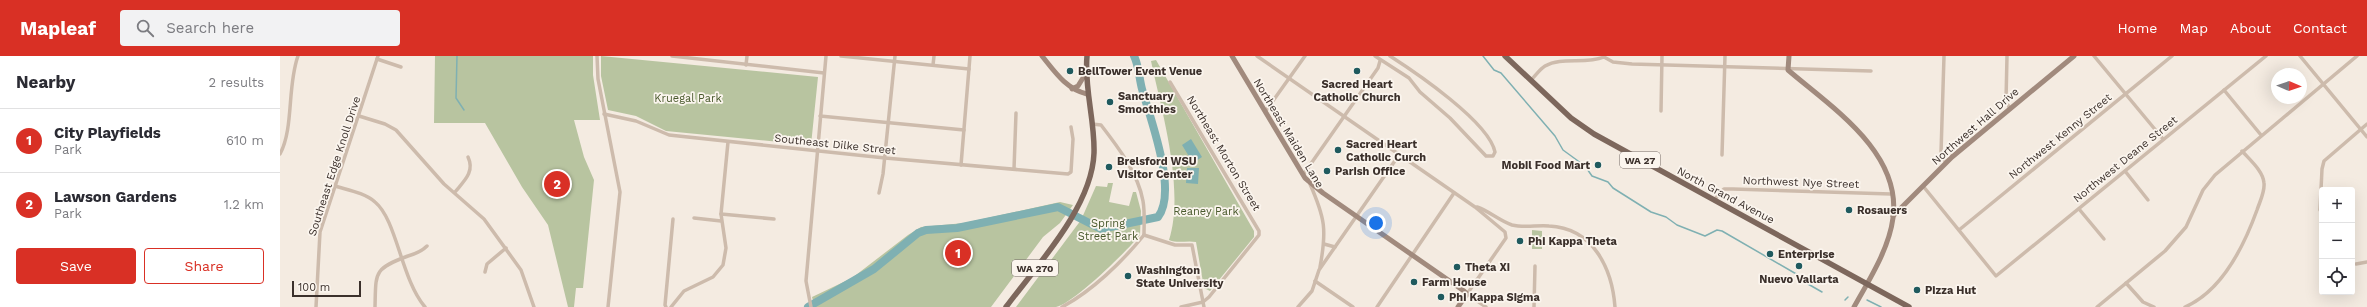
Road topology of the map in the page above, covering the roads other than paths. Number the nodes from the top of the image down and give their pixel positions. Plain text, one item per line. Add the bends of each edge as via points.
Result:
1 (298, 56) edge
2 (597, 56) edge
3 (747, 56) edge
4 (826, 56) edge
5 (841, 56) edge
6 (934, 56) edge
7 (970, 56) edge
8 (1042, 56) edge
9 (1087, 56) edge
10 (1232, 56) edge
11 (1258, 56) edge
12 (1305, 56) edge
13 (1375, 56) edge
14 (1390, 56) edge
15 (1505, 56) edge
16 (1662, 56) edge
17 (1726, 56) edge
18 (1789, 56) edge
19 (1944, 56) edge
20 (2007, 56) edge
21 (2074, 56) edge
22 (2094, 56) edge
23 (2172, 56) edge
24 (2266, 56) edge
25 (2300, 56) edge
26 (2357, 56) edge
27 (378, 57) edge
28 (672, 57) edge
29 (1604, 57) edge
30 (894, 58) edge
31 (1380, 60) junction
32 (746, 65) junction
33 (933, 65) junction
34 (1662, 65) junction
35 (401, 67) dead end
36 (1725, 67) junction
37 (969, 69) junction
38 (1788, 70) junction
39 (1871, 71) dead end
40 (824, 73) junction
41 (1086, 73) junction
42 (1290, 78) junction
43 (1532, 79) junction
44 (1170, 82) dead end
45 (2323, 84) junction
46 (1072, 89) junction
47 (2224, 90) junction
48 (1087, 94) junction
49 (2125, 94) junction
50 (2010, 109) junction
51 (1662, 111) dead end
52 (1265, 112) junction
53 (1016, 113) dead end
54 (604, 114) junction
55 (359, 116) junction
56 (820, 116) junction
57 (1345, 117) junction
58 (888, 122) junction
59 (1092, 124) junction
60 (2367, 124) edge
61 (1072, 127) dead end
62 (2361, 129) junction
63 (964, 130) junction
64 (2261, 136) junction
65 (2367, 137) edge
66 (2163, 140) junction
67 (728, 142) junction
68 (816, 151) junction
69 (2242, 151) junction
70 (280, 154) edge
71 (1399, 155) junction
72 (1722, 155) dead end
73 (468, 158) dead end
74 (884, 158) junction
75 (1946, 163) junction
76 (961, 165) junction
77 (1014, 169) junction
78 (2125, 171) junction
79 (1303, 175) junction
80 (1310, 183) junction
81 (335, 186) junction
82 (1923, 186) junction
83 (2321, 187) edge
84 (455, 192) junction
85 (879, 193) dead end
86 (1454, 193) junction
87 (1891, 194) junction
88 (1714, 200) junction
89 (2148, 200) dead end
90 (1476, 207) junction
91 (2079, 209) junction
92 (721, 214) junction
93 (1893, 216) junction
94 (1357, 217) junction
95 (694, 218) dead end
96 (673, 219) dead end
97 (774, 219) dead end
98 (721, 220) junction
99 (1959, 230) junction
100 (1144, 235) junction
101 (2104, 239) dead end
102 (1324, 244) junction
103 (427, 246) dead end
104 (1335, 247) junction
105 (506, 248) junction
106 (1412, 254) junction
107 (401, 259) junction
108 (2367, 262) edge
109 (2356, 264) dead end
110 (1535, 266) dead end
111 (1320, 270) junction
112 (485, 272) dead end
113 (1315, 281) junction
114 (2126, 283) junction
115 (1866, 284) junction
116 (1467, 294) junction
117 (1203, 302) junction
118 (316, 307) edge
119 (375, 307) edge
120 (425, 307) edge
121 (534, 307) edge
122 (608, 307) edge
123 (666, 307) edge
124 (671, 307) edge
125 (811, 307) edge
126 (1006, 307) edge
127 (1064, 307) edge
128 (1181, 307) edge
129 (1204, 307) edge
130 (1298, 307) edge
131 (1353, 307) edge
132 (1377, 307) edge
133 (1458, 307) edge
134 (1486, 307) edge
135 (1534, 307) edge
136 (1615, 307) edge
137 (1854, 307) edge
138 (1909, 307) edge
139 (2097, 307) edge
140 (2154, 307) edge
141 (2184, 307) edge

1 - 70 street via 293,73 285,140
2 - 54 street
3 - 32 street
4 - 40 street
5 - 30 street
6 - 33 street
7 - 37 street
8 - 46 street
9 - 41 main road, WA 270
10 - 52 street, Northeast Maiden Lane
11 - 42 street
12 - 42 street
13 - 31 street
14 - 31 street via 1412,69 1470,117 1492,143 1495,152 1492,156 1486,156 1450,118 1420,92 1409,78
15 - 43 main road, North Grand Avenue / WA 27
16 - 34 street
17 - 36 street
18 - 38 street
19 - 75 street via 1941,153
20 - 50 street via 2006,101
21 - 50 street, Northwest Hall Drive
22 - 49 street
23 - 49 street, Northwest Kenny Street
24 - 47 street, Northwest Deane Street
25 - 45 street
26 - 45 street
27 - 35 street
27 - 55 street, Southeast Edge Knoll Drive
28 - 32 street
29 - 34 street via 1613,62
29 - 43 street via 1596,61 1553,62 1544,66
30 - 33 street
30 - 58 street
31 - 57 street via 1378,68
32 - 40 street
33 - 37 street
34 - 36 street
34 - 51 street
36 - 38 street
36 - 72 street
37 - 63 street
38 - 39 street
38 - 87 street via 1863,134 1882,162
40 - 56 street
41 - 46 street via 1078,86
41 - 48 main road, WA 270
42 - 52 street
42 - 57 street
43 - 88 main road, North Grand Avenue / WA 27 via 1571,118 1594,134
44 - 117 street, Northeast Morton Street via 1258,228 1259,235 1224,280
45 - 62 street
45 - 64 street
46 - 48 street
47 - 64 street
47 - 66 street, Northwest Deane Street
48 - 59 main road, WA 270
49 - 66 street
49 - 99 street, Northwest Kenny Street
50 - 75 street, Northwest Hall Drive
52 - 79 street, Northeast Maiden Lane
53 - 77 street
54 - 67 street, Southeast Dilke Street via 636,121 669,135
54 - 122 street via 620,192
55 - 81 street, Southeast Edge Knoll Drive
55 - 84 street via 396,130 444,184
56 - 58 street
56 - 68 street
57 - 71 street
57 - 79 street
58 - 63 street
58 - 74 street
59 - 100 street via 1101,126 1127,163 1142,197
59 - 126 main road, WA 270 via 1093,165 1090,182 1081,204
60 - 62 street
61 - 77 street, Southeast Dilke Street via 1071,172 1068,174
62 - 65 street
62 - 83 street via 2324,161
63 - 76 street
64 - 69 street
66 - 78 street, Northwest Deane Street
67 - 68 street, Southeast Dilke Street
67 - 92 street
68 - 74 street, Southeast Dilke Street
68 - 125 street via 806,281
69 - 114 street via 2207,185 2186,228 2164,251
69 - 141 street via 2261,174 2264,182 2264,190 2250,229 2238,255 2224,273 2196,302
71 - 86 street
71 - 94 street
73 - 84 street via 470,172
74 - 76 street, Southeast Dilke Street
74 - 85 street
75 - 82 street, Northwest Hall Drive
76 - 77 street, Southeast Dilke Street
78 - 89 street
78 - 91 street, Northwest Deane Street
79 - 80 street, Northeast Maiden Lane
80 - 94 street
80 - 102 street, Northeast Maiden Lane via 1322,212
81 - 107 street via 376,202 388,221
81 - 118 street, Southeast Edge Knoll Drive via 319,240
82 - 93 street, Northwest Hall Drive
82 - 99 street
84 - 105 street via 484,219
86 - 90 street
86 - 106 street
87 - 88 street, Northwest Nye Street via 1724,189
87 - 93 street
88 - 115 main road, North Grand Avenue / WA 27
90 - 116 street via 1505,232 1506,238
90 - 136 street via 1512,225 1554,226 1580,235 1595,248 1605,264 1612,281
91 - 99 street, Northwest Deane Street via 1996,276
91 - 101 street
92 - 97 street
92 - 98 street
93 - 115 street via 1886,243
94 - 104 street
94 - 106 street
95 - 98 street
96 - 123 street
98 - 124 street via 726,248 719,272 708,281 684,291
100 - 117 street via 1176,245 1188,244 1194,248
100 - 127 street via 1108,272
102 - 104 street
102 - 111 street, Northeast Maiden Lane
103 - 107 street via 422,251
104 - 111 street
105 - 112 street via 487,264
105 - 121 street via 521,270
106 - 116 street
106 - 132 street
107 - 119 street via 386,264 377,275
107 - 120 street via 414,292
108 - 109 street
110 - 135 street
111 - 113 street
113 - 130 street via 1312,290
113 - 131 street
114 - 139 street
114 - 140 street via 2143,302
115 - 137 street
115 - 138 main road, North Grand Avenue / WA 27
116 - 133 street
116 - 134 street
117 - 128 street
117 - 129 street

